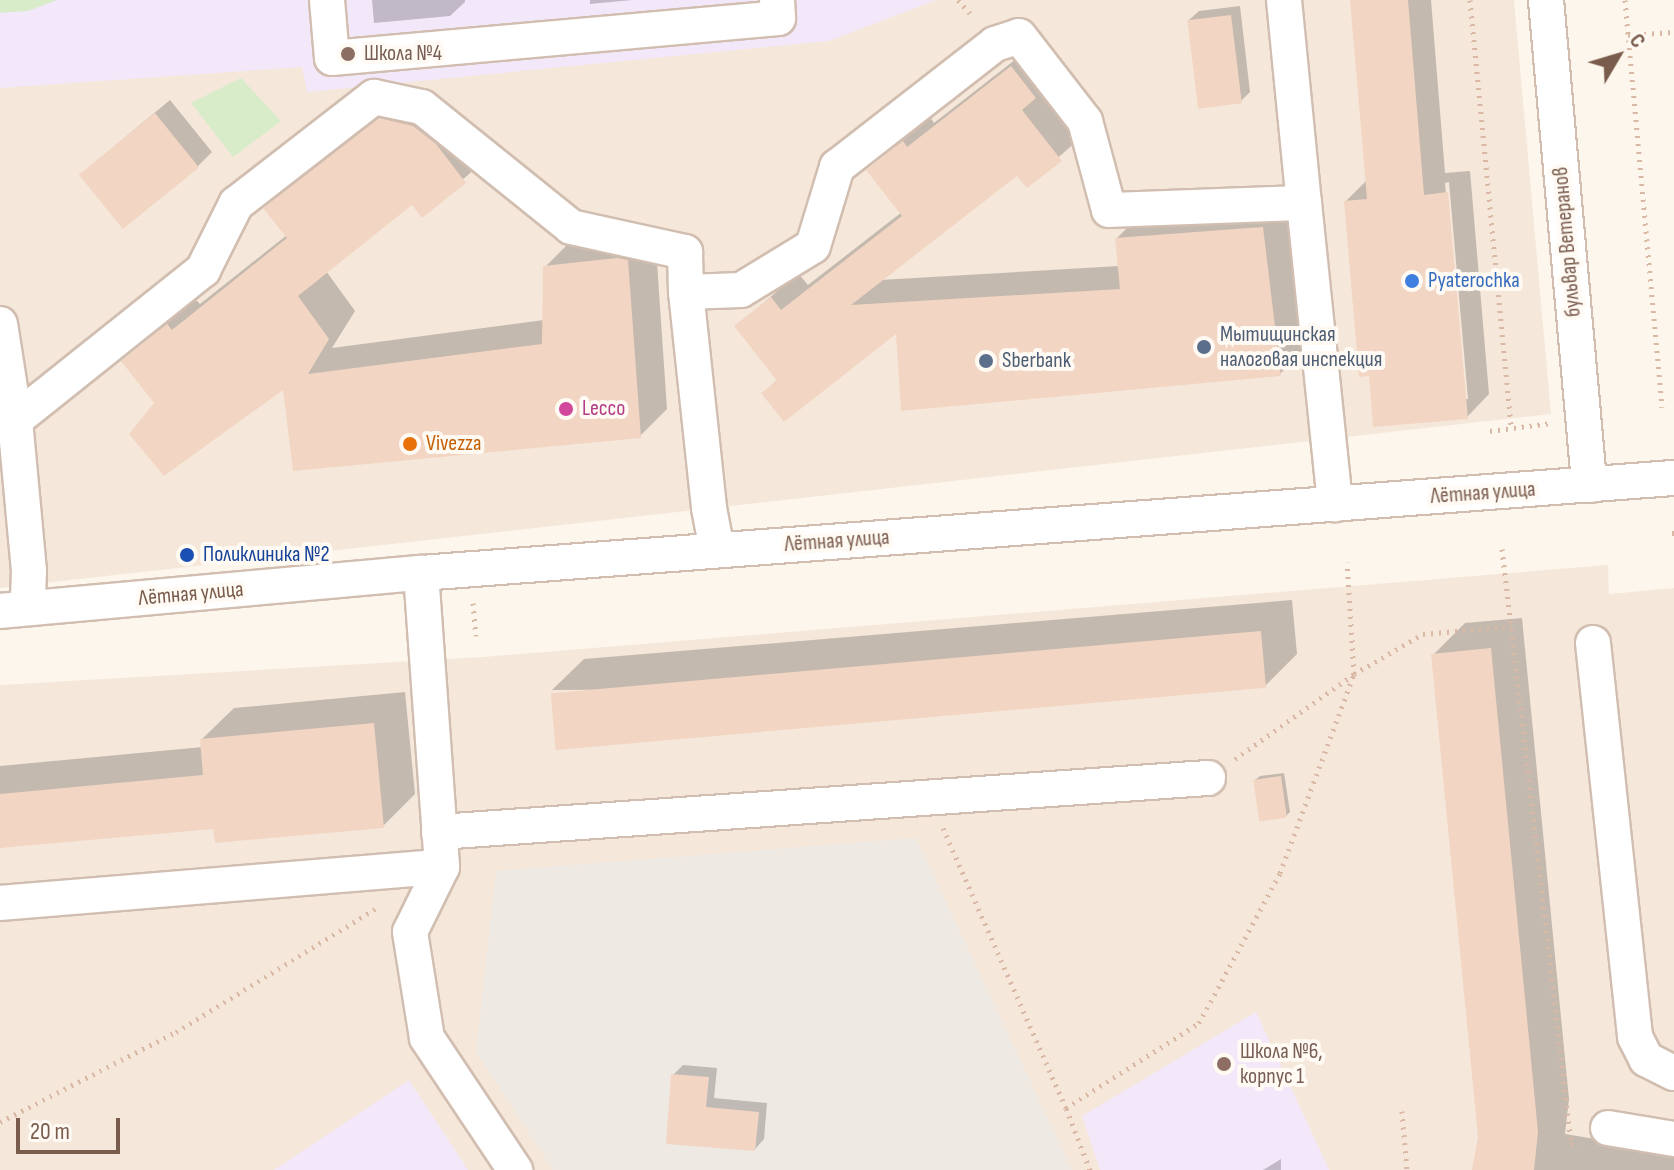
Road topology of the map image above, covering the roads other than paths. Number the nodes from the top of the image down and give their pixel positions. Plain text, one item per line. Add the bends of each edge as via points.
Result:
1 (327, 0) edge
2 (777, 0) edge
3 (1284, 0) edge
4 (1546, 0) edge
5 (1304, 203) junction
6 (686, 292) junction
7 (0, 324) edge
8 (15, 420) junction
9 (1674, 478) edge
10 (1589, 485) junction
11 (1335, 504) junction
12 (717, 550) junction
13 (421, 573) junction
14 (14, 609) edge
15 (1593, 643) dead end
16 (1208, 778) road end
17 (439, 832) junction
18 (442, 867) junction
19 (0, 903) edge
20 (1674, 1073) edge
21 (1597, 1136) road end
22 (1674, 1139) edge
23 (515, 1170) edge

1 - 2 street via 332,58 778,18
3 - 5 street
4 - 10 street, бульвар Ветеранов
5 - 6 street via 1109,210 1085,121 1019,36 995,44 837,167 813,246 741,290
5 - 11 street
6 - 8 street via 685,252 571,227 422,107 374,97 236,204 203,270
6 - 12 street
7 - 8 street
8 - 14 street via 29,570
9 - 10 street, Лётная улица
10 - 11 street, Лётная улица
11 - 12 street, Лётная улица
12 - 13 street, Лётная улица
13 - 14 street, Лётная улица
13 - 17 street
15 - 20 street via 1635,1037 1646,1059
16 - 17 street
17 - 18 street
18 - 19 street
18 - 23 street via 410,932 427,1038
21 - 22 street

